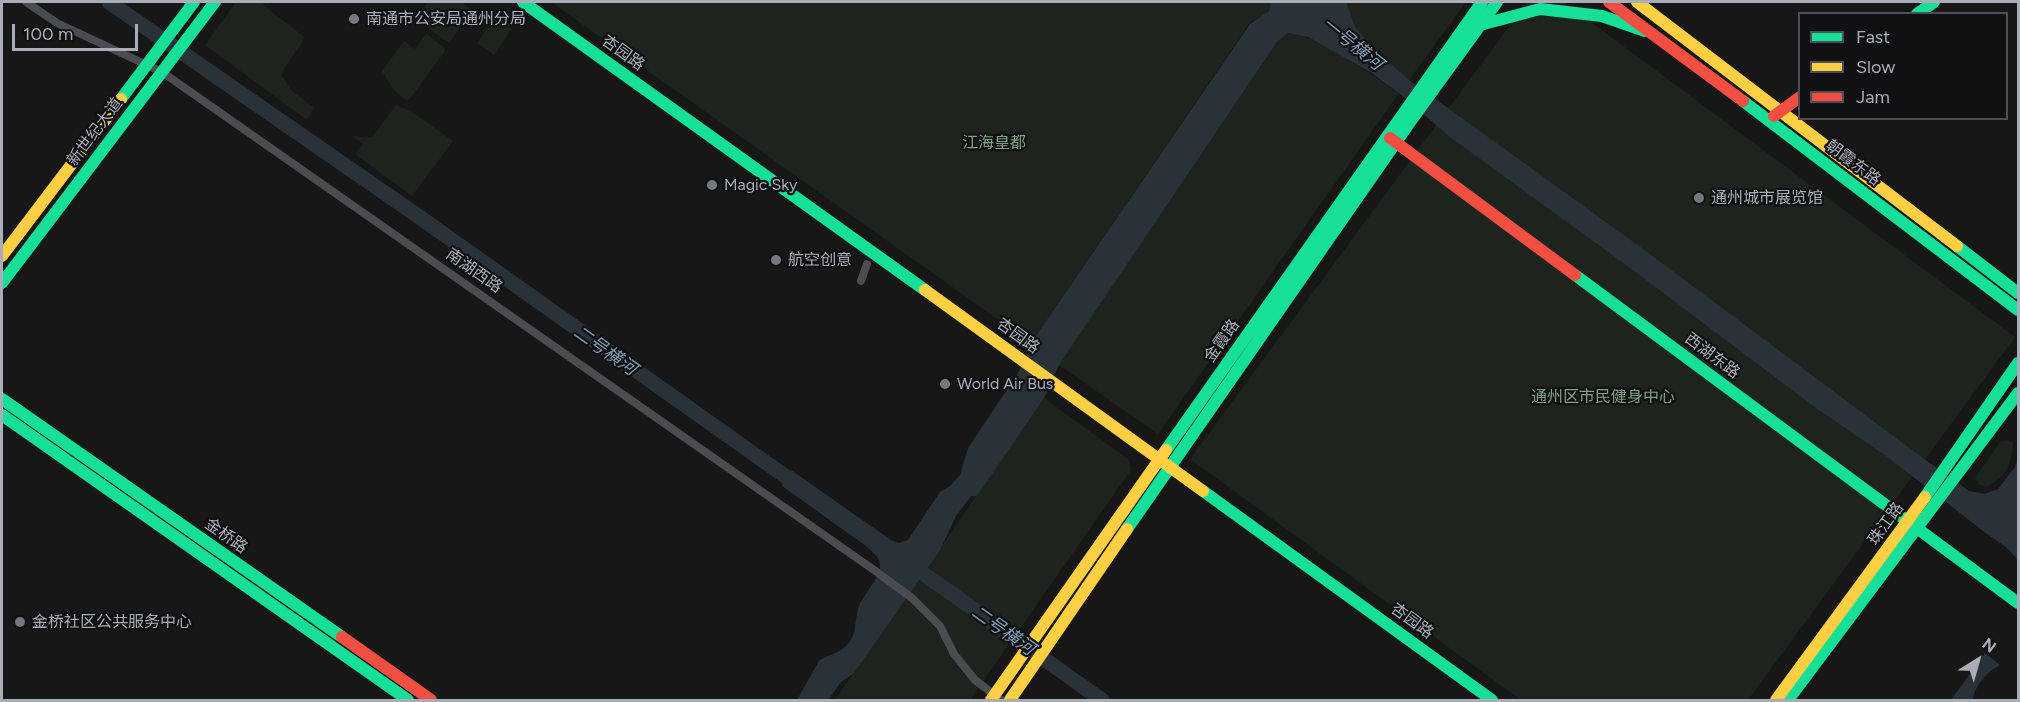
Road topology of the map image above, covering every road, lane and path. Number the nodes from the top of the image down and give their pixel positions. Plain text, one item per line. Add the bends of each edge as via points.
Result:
1 (26, 2) edge
2 (194, 2) edge
3 (215, 2) edge
4 (523, 2) edge
5 (1471, 2) edge
6 (1482, 2) edge
7 (1497, 2) edge
8 (1609, 2) edge
9 (1637, 2) edge
10 (1934, 2) edge
11 (1920, 12) edge
12 (1480, 25) junction
13 (1465, 26) junction
14 (1651, 33) junction
15 (146, 64) junction
16 (162, 72) junction
17 (1798, 98) edge
18 (1780, 111) junction
19 (1769, 120) junction
20 (1391, 139) junction
21 (2, 256) edge
22 (867, 264) dead end
23 (861, 281) dead end
24 (2, 283) edge
25 (2019, 293) edge
26 (2019, 310) edge
27 (2019, 363) edge
28 (2019, 393) edge
29 (2, 399) edge
30 (2, 415) edge
31 (1164, 463) junction
32 (1952, 471) junction
33 (1912, 526) junction
34 (2019, 603) edge
35 (996, 699) edge
36 (408, 700) edge
37 (431, 700) edge
38 (1010, 700) edge
39 (1492, 700) edge
40 (1776, 700) edge
41 (1788, 700) edge

1 - 15 street, 南湖西路 via 57,23
2 - 15 street, 新世纪大道
3 - 16 street, 新世纪大道
4 - 31 street, 杏园路
5 - 13 street
6 - 13 street, 金霞路
7 - 12 street, 金霞路
8 - 14 street, 朝霞东路
9 - 18 street, 朝霞东路
10 - 11 street
12 - 14 street via 1540,9 1602,16
12 - 20 street, 金霞路 via 1410,122
13 - 20 street, 金霞路 via 1404,110
14 - 19 street, 朝霞东路
15 - 16 street, 南湖西路
15 - 21 street, 新世纪大道
16 - 24 street, 新世纪大道
16 - 35 street, 南湖西路 via 912,598 940,626 954,654 975,680
17 - 18 street
18 - 19 street
18 - 25 street, 朝霞东路
19 - 26 street, 朝霞东路
20 - 31 street, 金霞路
20 - 33 street, 西湖东路
22 - 23 street
27 - 32 street, 珠江路
28 - 32 street, 珠江路
29 - 37 street, 金桥路
30 - 36 street, 金桥路
31 - 35 street, 金霞路 via 1034,639
31 - 38 street, 金霞路
31 - 39 street, 杏园路
32 - 33 street, 珠江路
33 - 34 street, 西湖东路
33 - 40 street, 珠江路
33 - 41 street, 珠江路

